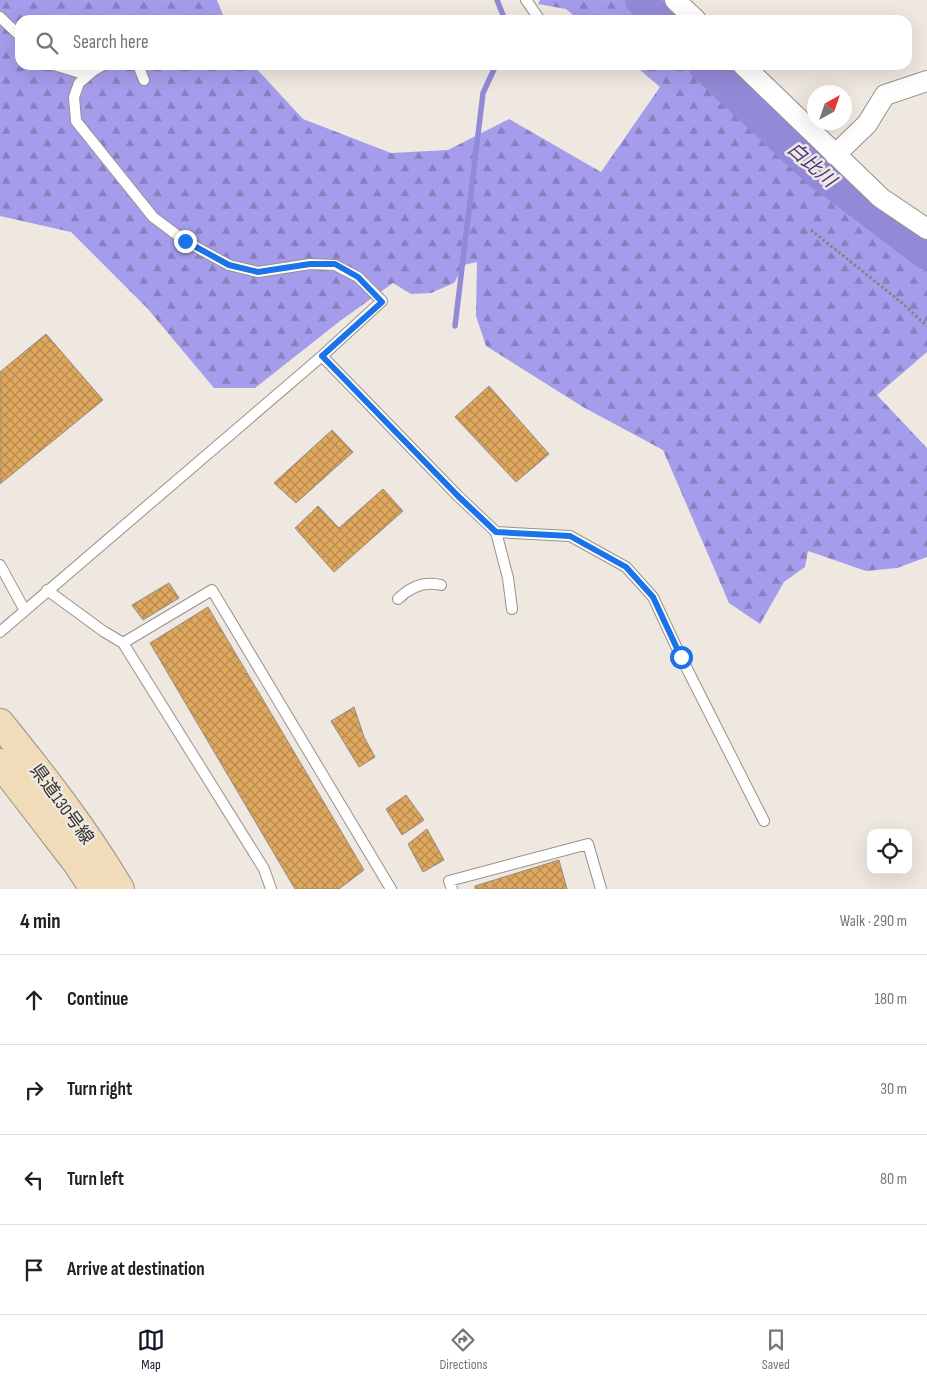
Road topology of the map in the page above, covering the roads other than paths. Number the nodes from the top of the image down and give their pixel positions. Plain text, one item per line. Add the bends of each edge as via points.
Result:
1 (526, 0) edge
2 (675, 0) edge
3 (536, 15) edge
4 (691, 15) edge
5 (0, 17) edge
6 (15, 31) edge
7 (71, 70) edge
8 (96, 70) edge
9 (140, 70) edge
10 (747, 70) edge
11 (88, 75) junction
12 (144, 80) dead end
13 (927, 81) edge
14 (835, 154) junction
15 (927, 229) edge
16 (322, 356) junction
17 (496, 532) junction
18 (0, 564) edge
19 (441, 585) dead end
20 (47, 590) junction
21 (398, 599) dead end
22 (512, 609) dead end
23 (24, 610) junction
24 (0, 632) edge
25 (123, 643) junction
26 (0, 723) edge
27 (0, 763) edge
28 (764, 821) dead end
29 (94, 889) edge
30 (120, 889) edge
31 (271, 889) edge
32 (390, 889) edge
33 (452, 889) edge
34 (601, 889) edge

1 - 3 lane
2 - 4 street
5 - 6 lane
7 - 11 lane
8 - 11 lane
9 - 12 lane
10 - 14 street
11 - 16 lane via 79,83 74,97 76,121 153,217 185,241 229,265 258,272 310,264 335,264 358,277 382,302
13 - 14 street via 885,95 867,124
14 - 15 street via 881,198
16 - 17 lane
16 - 20 lane
17 - 22 lane
17 - 28 lane via 570,536 626,567 653,597
18 - 23 lane
19 - 21 lane via 430,582
20 - 23 lane
20 - 25 lane
23 - 24 lane
25 - 31 lane via 264,869
25 - 32 lane via 212,590
26 - 30 main road, 県道130号線 via 46,780
27 - 29 main road, 県道130号線
33 - 34 lane via 449,881 588,844

